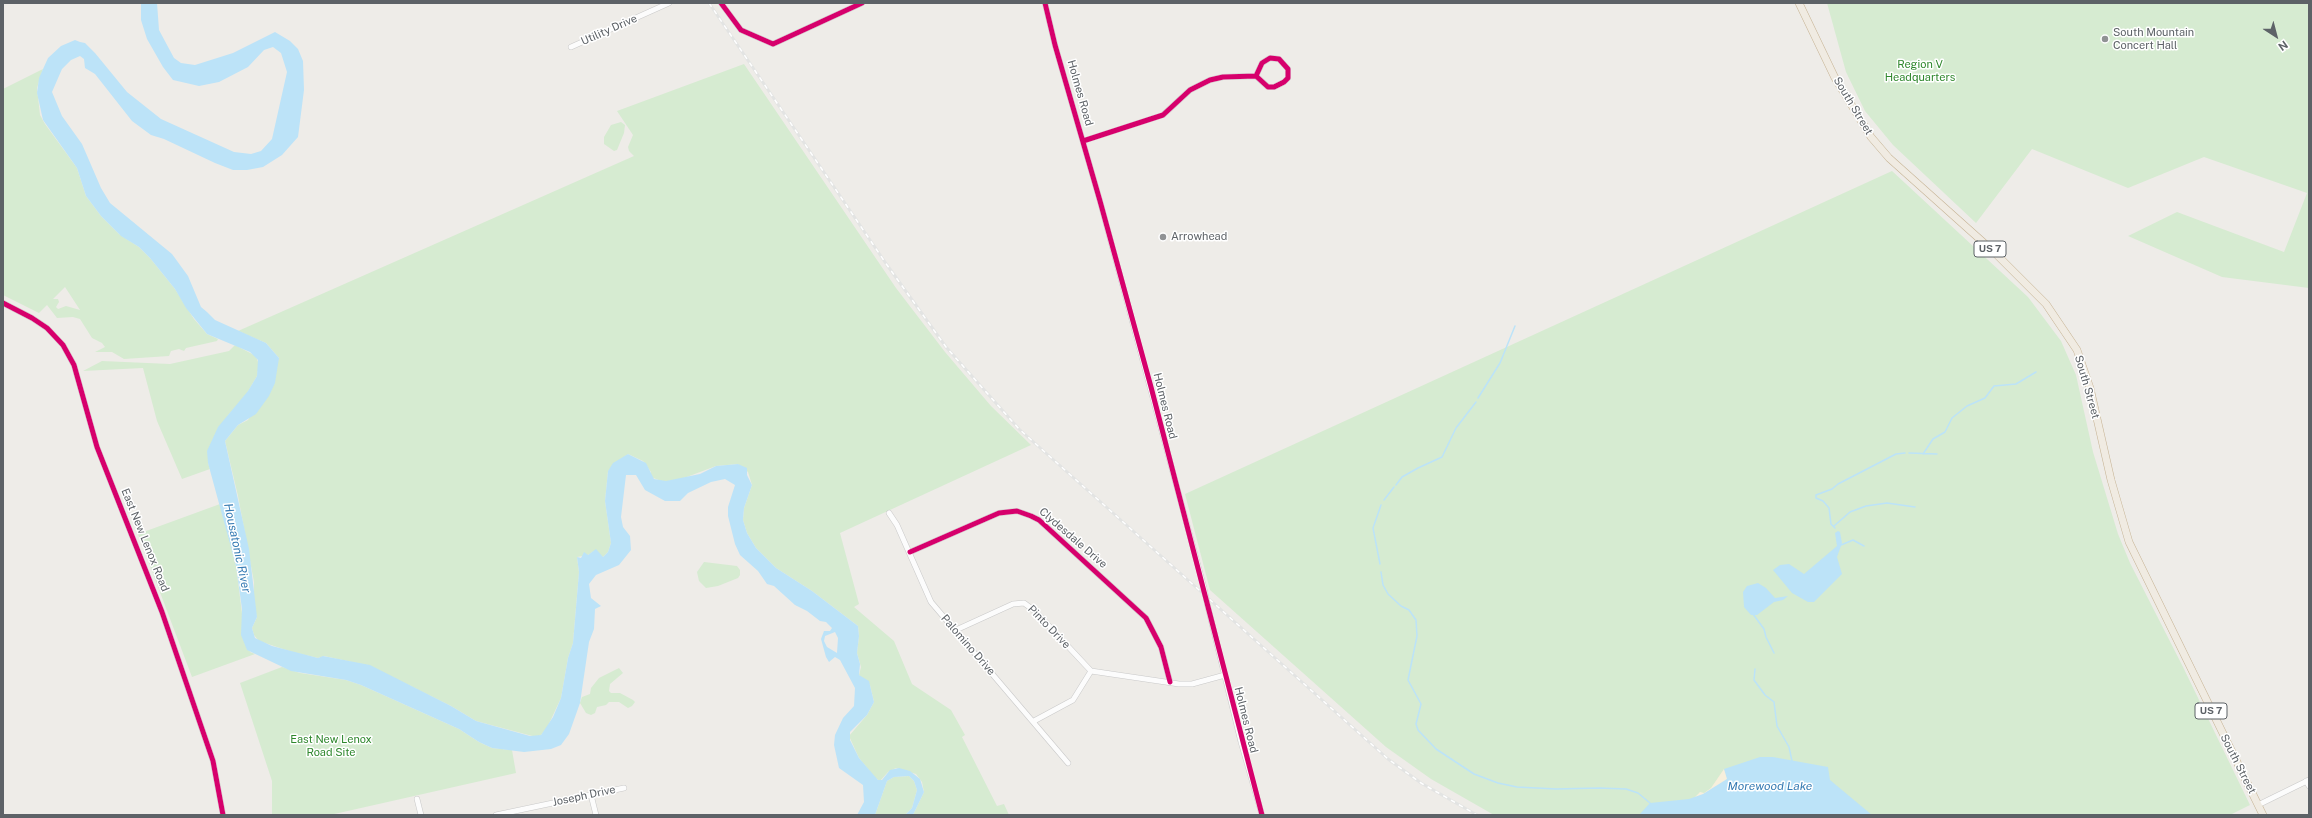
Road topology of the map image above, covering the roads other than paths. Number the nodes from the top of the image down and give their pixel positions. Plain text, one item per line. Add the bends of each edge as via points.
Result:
1 (669, 3) edge
2 (721, 3) edge
3 (862, 3) edge
4 (1045, 3) edge
5 (1799, 3) edge
6 (570, 47) dead end
7 (1256, 76) junction
8 (1083, 141) junction
9 (3, 303) edge
10 (889, 513) dead end
11 (910, 552) junction
12 (956, 630) junction
13 (1091, 671) junction
14 (1224, 674) junction
15 (1170, 682) junction
16 (1034, 721) junction
17 (1068, 763) dead end
18 (2308, 780) edge
19 (2309, 786) edge
20 (624, 788) dead end
21 (591, 795) junction
22 (417, 799) dead end
23 (2258, 805) junction
24 (223, 815) edge
25 (421, 815) edge
26 (496, 815) edge
27 (596, 815) edge
28 (1262, 815) edge
29 (2263, 815) edge

1 - 6 street, Utility Drive
2 - 3 street via 741,30 773,44
4 - 8 street, Holmes Road
5 - 23 highway, South Street / US 7 via 1835,78 1871,137 1889,158 1993,251 2046,304 2077,350 2090,388 2112,486 2130,542
7 - 7 street via 1268,87 1274,87 1288,78 1288,69 1279,59 1270,58 1262,63
7 - 8 street via 1210,80 1190,90 1162,115
8 - 14 street, Holmes Road, bridge via 1204,588
9 - 24 street, East New Lenox Road via 47,328 63,345 74,365 97,447 162,612 213,761
10 - 11 street, Palomino Drive
11 - 12 street, Palomino Drive via 930,599
11 - 15 street, Clydesdale Drive via 999,513 1017,511 1031,516 1039,520 1146,618 1161,647
12 - 13 street, Pinto Drive via 1013,604 1024,603 1035,611
12 - 16 street, Palomino Drive
13 - 15 street
13 - 16 street via 1073,700
14 - 15 street via 1192,684
14 - 28 street, Holmes Road
16 - 17 street, Palomino Drive
18 - 19 street
18 - 23 street
20 - 21 street, Joseph Drive
21 - 26 street, Joseph Drive
21 - 27 street
22 - 25 street
23 - 29 highway, South Street / US 7

